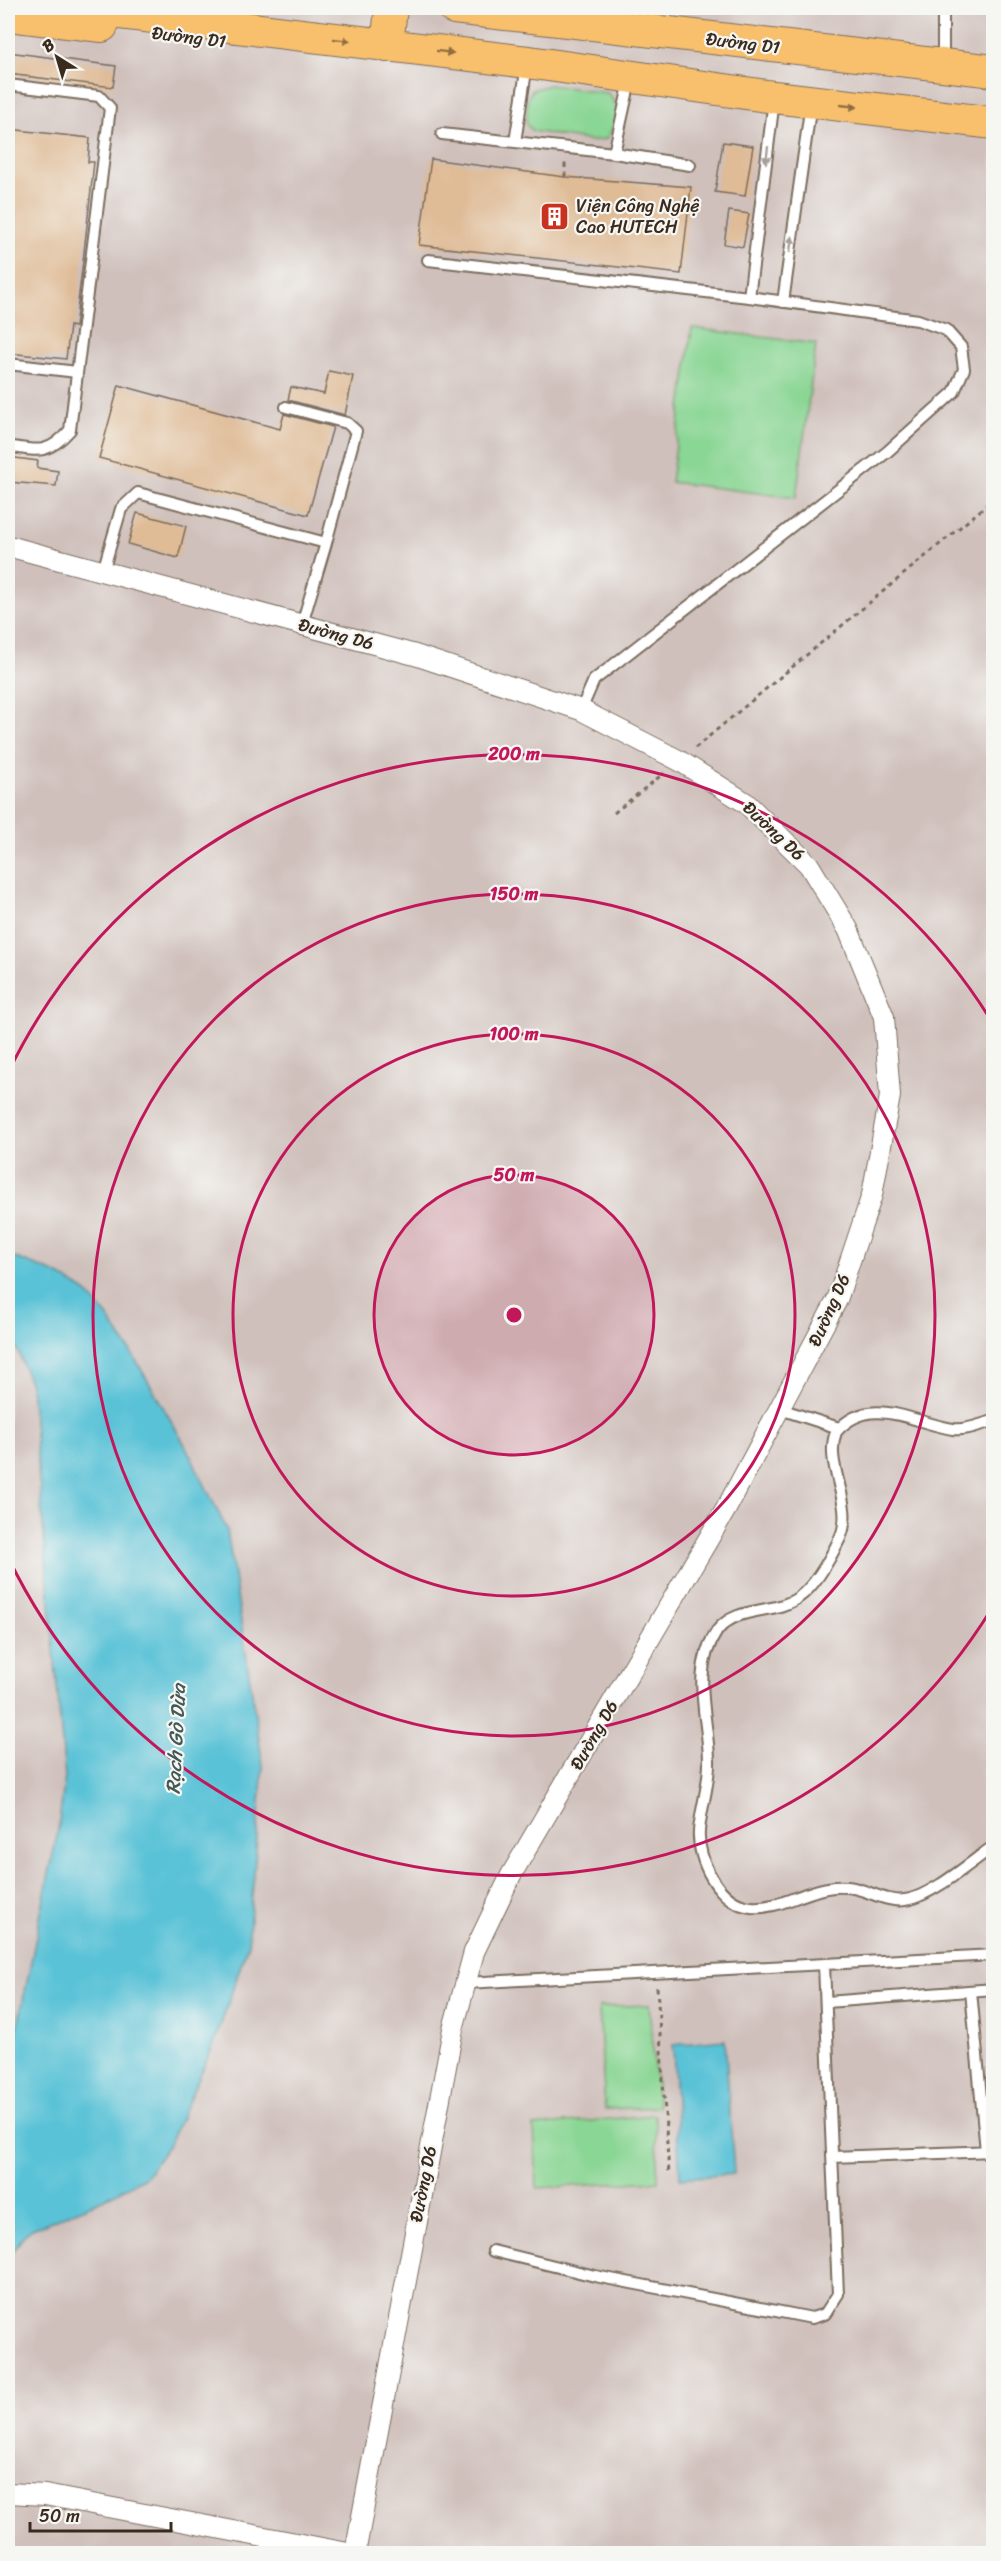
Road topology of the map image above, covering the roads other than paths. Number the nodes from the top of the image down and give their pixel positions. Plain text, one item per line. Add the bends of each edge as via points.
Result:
1 (78, 8) edge
2 (391, 8) edge
3 (454, 8) edge
4 (582, 8) edge
5 (943, 8) edge
6 (497, 10) edge
7 (8, 15) edge
8 (297, 35) junction
9 (387, 46) junction
10 (944, 55) junction
11 (993, 60) edge
12 (540, 64) junction
13 (993, 71) edge
14 (8, 85) edge
15 (628, 90) junction
16 (761, 95) junction
17 (811, 102) junction
18 (979, 121) edge
19 (442, 134) dead end
20 (993, 137) edge
21 (515, 142) junction
22 (614, 153) junction
23 (690, 165) dead end
24 (428, 260) dead end
25 (749, 297) junction
26 (783, 302) junction
27 (8, 364) edge
28 (77, 372) junction
29 (286, 407) dead end
30 (8, 446) edge
31 (326, 543) junction
32 (8, 546) edge
33 (103, 571) junction
34 (302, 624) junction
35 (581, 710) junction
36 (780, 1409) junction
37 (993, 1421) edge
38 (839, 1428) junction
39 (993, 1846) edge
40 (993, 1955) edge
41 (825, 1965) junction
42 (465, 1983) junction
43 (993, 1989) edge
44 (971, 1991) junction
45 (827, 2002) junction
46 (990, 2151) edge
47 (832, 2157) junction
48 (493, 2252) dead end
49 (8, 2493) edge
50 (354, 2553) edge

1 - 8 main road, Đường D1
2 - 9 main road
3 - 6 main road, Đường D1
4 - 10 main road, Đường D1
5 - 10 lane
6 - 13 main road, Đường D1
7 - 8 main road, Đường D1 via 269,47
8 -> 9 main road, Đường D1
9 -> 12 main road, Đường D1
10 - 11 main road, Đường D1
12 - 15 main road, Đường D1 via 565,82
12 - 16 main road, Đường D1
12 - 21 lane
14 - 28 lane via 99,96 110,108
15 - 16 main road, Đường D1 via 724,102
15 - 22 lane
16 - 17 main road, Đường D1
16 -> 25 lane
17 -> 18 main road, Đường D1
26 -> 17 lane
18 - 20 main road, Đường D1
19 - 21 lane
21 - 22 lane
22 - 23 lane
24 - 25 lane
25 - 26 lane
26 - 35 lane via 934,324 961,346 964,369 960,382 954,392 887,452 594,680
27 - 28 lane
28 - 30 lane via 70,430 56,446 37,450
29 - 31 lane via 347,423 356,431
31 - 33 lane via 138,493 121,509
31 - 34 lane
32 - 33 street, Đường D6
33 - 34 street, Đường D6
34 - 35 street, Đường D6 via 416,655
35 - 36 street, Đường D6 via 680,761 746,803 810,865 848,929 884,1017 890,1096 872,1195 837,1300
36 - 38 lane
36 - 42 street, Đường D6 via 726,1509 511,1875 474,1952
37 - 38 lane via 953,1429 885,1411 862,1415
38 - 39 lane via 832,1452 844,1528 829,1557 799,1598 724,1623 708,1647 701,1699 710,1761 699,1835 704,1864 727,1895 742,1905 766,1906 838,1887 904,1900 934,1888
40 - 41 lane
41 - 42 lane
41 - 45 lane
42 - 50 street, Đường D6
43 - 44 lane
44 - 45 lane
44 - 46 lane
45 - 47 lane
46 - 47 lane
47 - 48 lane via 838,2294 831,2308 817,2318 595,2276
49 - 50 street via 45,2495

